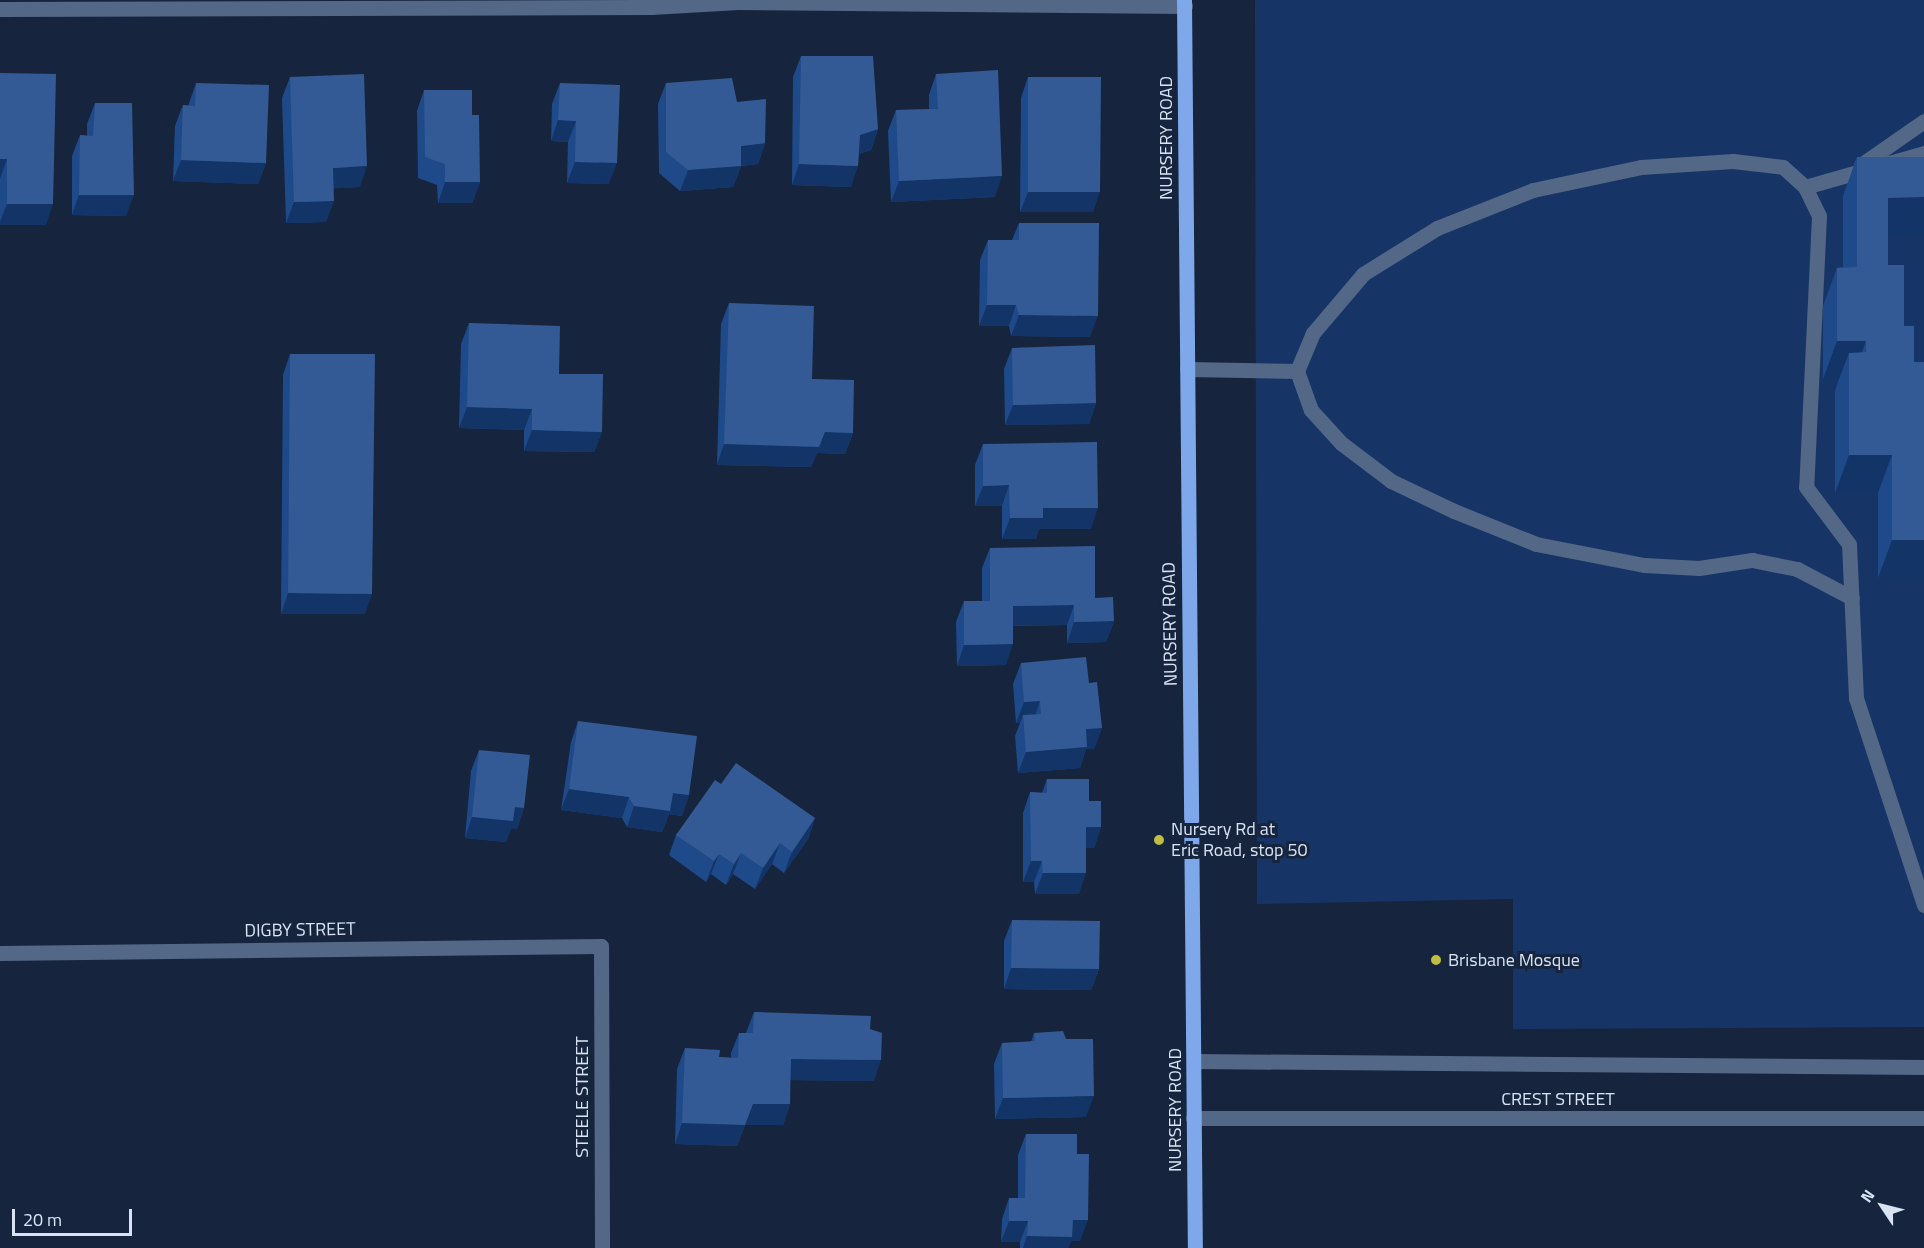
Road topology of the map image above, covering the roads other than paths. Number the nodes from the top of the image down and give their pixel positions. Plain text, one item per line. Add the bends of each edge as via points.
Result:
1 (175, 3) edge
2 (1185, 3) edge
3 (0, 9) edge
4 (1924, 121) edge
5 (1924, 153) edge
6 (1856, 169) junction
7 (1805, 187) junction
8 (1187, 369) junction
9 (1297, 371) junction
10 (1852, 598) junction
11 (1924, 905) edge
12 (601, 946) joint
13 (0, 953) edge
14 (1194, 1061) junction
15 (1924, 1067) edge
16 (1193, 1118) junction
17 (1924, 1118) edge
18 (602, 1248) edge
19 (1195, 1248) edge

1 - 2 street via 651,7 738,2
1 - 3 street
2 - 8 main road, NURSERY ROAD
4 - 6 street
5 - 6 street
6 - 7 street
7 - 9 street via 1783,167 1733,162 1641,167 1533,190 1437,228 1363,274 1313,333
7 - 10 street via 1819,216 1806,487 1849,544
8 - 9 street
8 - 14 main road, NURSERY ROAD
9 - 10 street via 1311,410 1341,443 1391,481 1464,515 1536,544 1644,566 1699,568 1752,560 1786,567
10 - 11 street via 1856,698
12 - 13 street, DIGBY STREET
12 - 18 street, STEELE STREET
14 - 15 street, CREST STREET
14 - 16 main road, NURSERY ROAD
16 - 17 street, CREST STREET
16 - 19 main road, NURSERY ROAD

